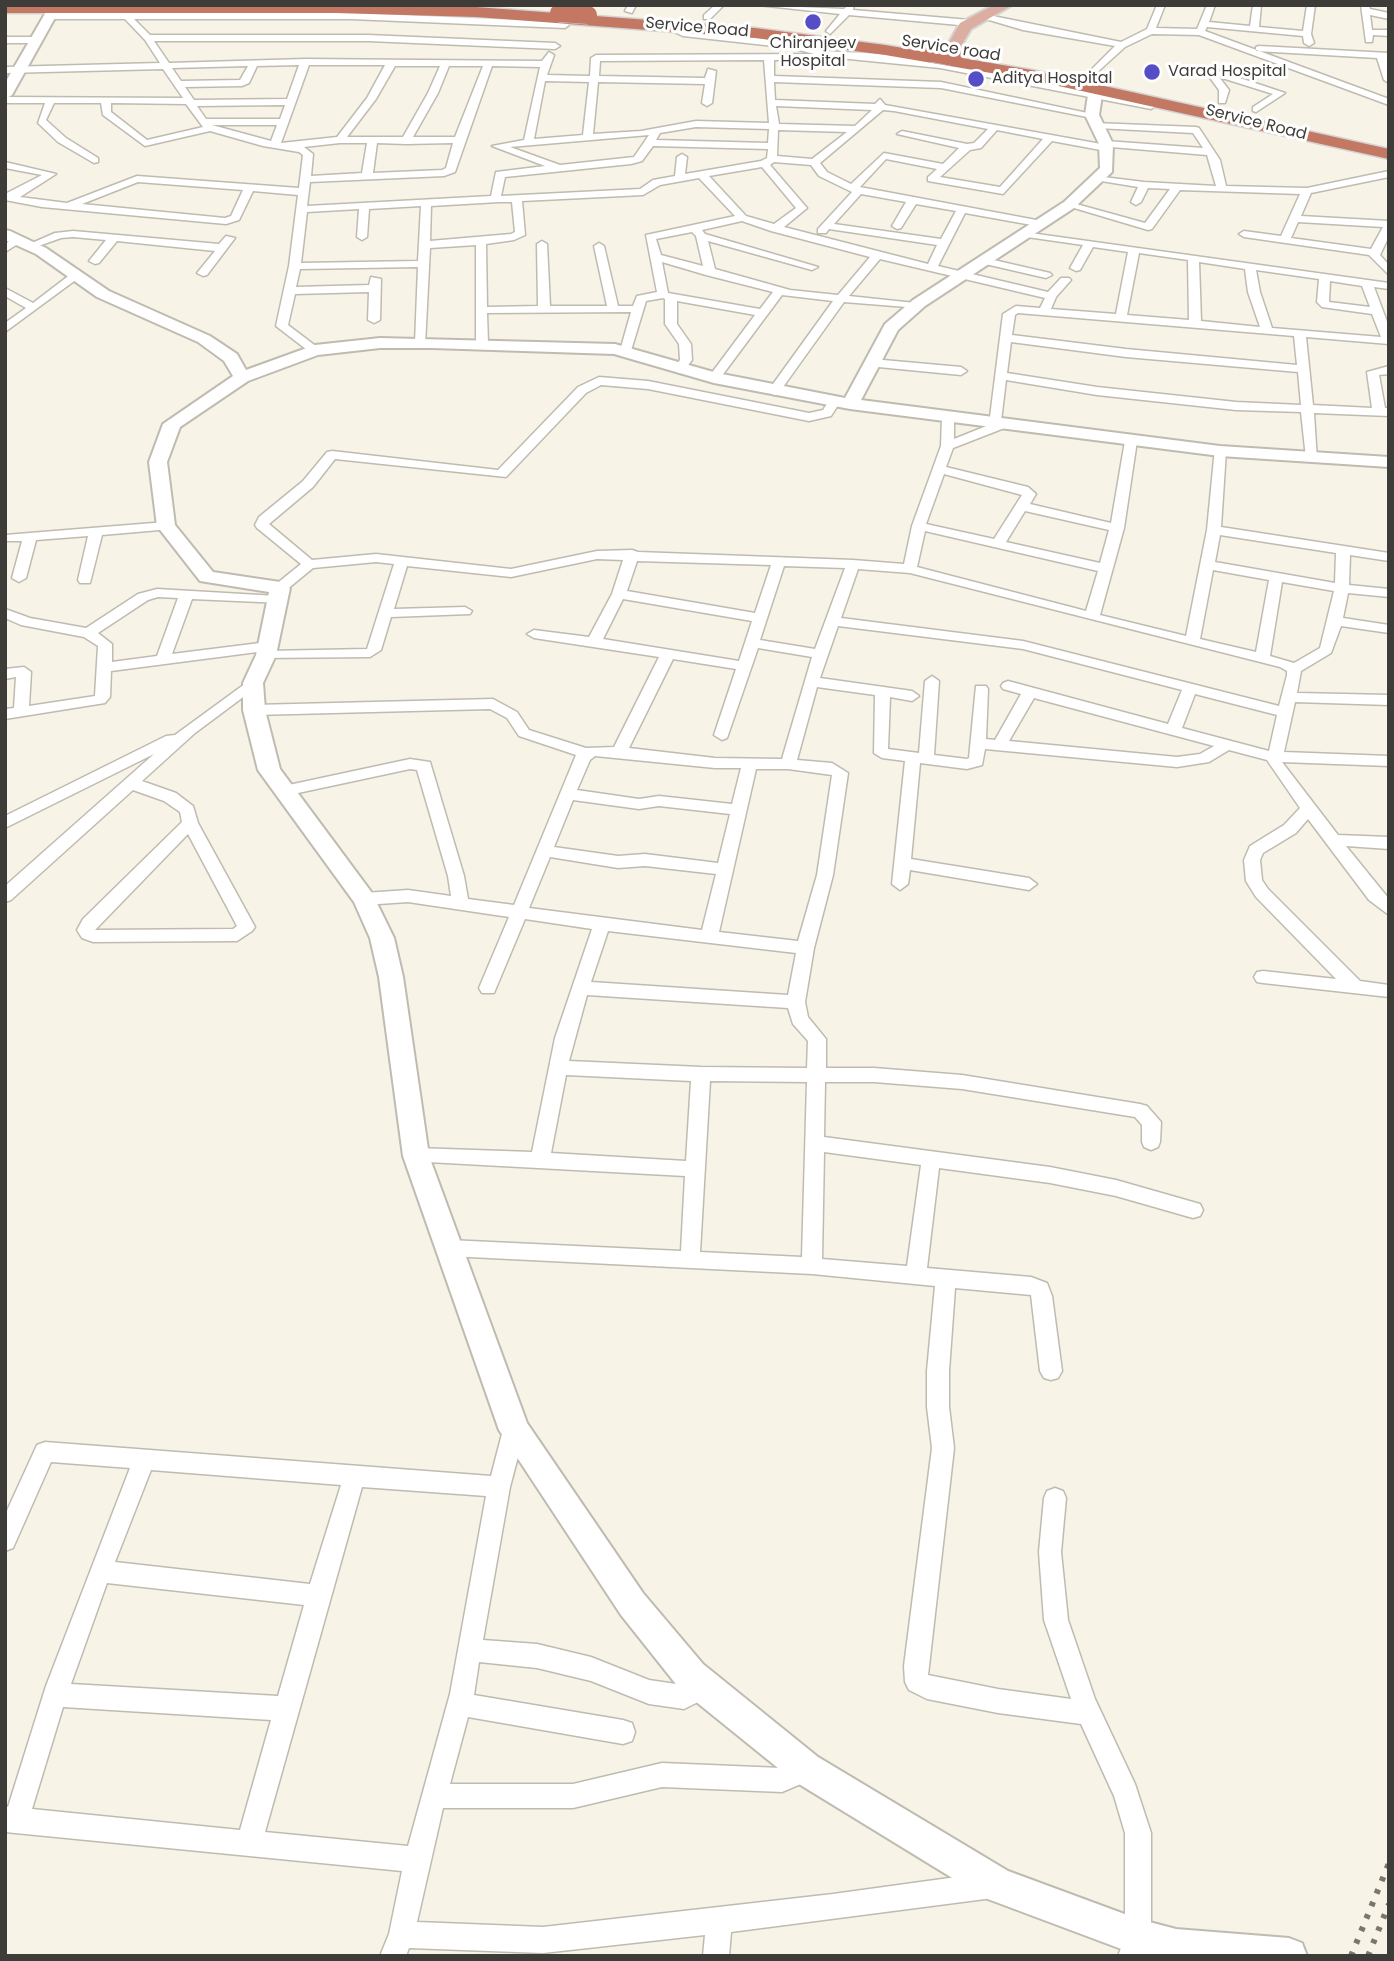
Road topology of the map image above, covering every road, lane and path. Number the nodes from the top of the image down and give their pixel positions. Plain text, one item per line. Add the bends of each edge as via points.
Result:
1 (197, 5) edge
2 (386, 5) edge
3 (474, 5) edge
4 (720, 5) edge
5 (762, 5) edge
6 (898, 5) edge
7 (1161, 5) edge
8 (1211, 5) edge
9 (1257, 5) edge
10 (1311, 5) edge
11 (781, 6) edge
12 (1003, 7) edge
13 (5, 8) edge
14 (118, 8) edge
15 (630, 8) edge
16 (1365, 8) edge
17 (850, 9) edge
18 (52, 12) junction
19 (570, 12) edge
20 (977, 15) edge
21 (893, 16) junction
22 (1389, 16) edge
23 (707, 17) junction
24 (678, 26) junction
25 (1202, 28) junction
26 (1254, 29) junction
27 (830, 31) junction
28 (1151, 32) junction
29 (1389, 33) edge
30 (1307, 34) junction
31 (148, 38) junction
32 (5, 40) edge
33 (36, 40) junction
34 (1122, 45) junction
35 (555, 46) junction
36 (1238, 48) junction
37 (1315, 52) junction
38 (946, 55) junction
39 (1385, 55) edge
40 (860, 56) junction
41 (713, 57) junction
42 (769, 57) junction
43 (888, 58) junction
44 (305, 62) junction
45 (392, 62) junction
46 (254, 63) junction
47 (445, 64) junction
48 (545, 64) junction
49 (488, 65) junction
50 (167, 66) junction
51 (13, 73) edge
52 (881, 75) junction
53 (1388, 77) edge
54 (149, 78) dead end
55 (162, 78) dead end
56 (541, 78) junction
57 (593, 79) junction
58 (769, 79) junction
59 (178, 81) junction
60 (710, 81) junction
61 (1332, 81) junction
62 (941, 85) junction
63 (1095, 86) junction
64 (971, 91) junction
65 (5, 97) edge
66 (962, 99) dead end
67 (51, 100) junction
68 (106, 101) junction
69 (1222, 101) junction
70 (190, 102) junction
71 (290, 102) junction
72 (1389, 102) edge
73 (707, 103) dead end
74 (771, 103) junction
75 (1045, 106) junction
76 (952, 107) dead end
77 (880, 108) junction
78 (1256, 109) junction
79 (1037, 114) dead end
80 (942, 116) junction
81 (1094, 120) junction
82 (283, 122) junction
83 (1028, 122) dead end
84 (207, 125) junction
85 (775, 126) junction
86 (996, 126) junction
87 (857, 129) junction
88 (1019, 131) junction
89 (656, 132) junction
90 (902, 134) dead end
91 (1050, 137) junction
92 (589, 138) junction
93 (340, 140) junction
94 (459, 140) junction
95 (372, 141) junction
96 (406, 141) junction
97 (528, 142) junction
98 (650, 143) junction
99 (275, 145) junction
100 (288, 146) junction
101 (774, 146) junction
102 (1106, 146) junction
103 (967, 147) junction
104 (1381, 149) edge
105 (1210, 152) junction
106 (681, 158) dead end
107 (94, 160) dead end
108 (768, 162) junction
109 (814, 162) junction
110 (5, 165) edge
111 (556, 167) junction
112 (943, 167) junction
113 (701, 174) junction
114 (1389, 174) edge
115 (367, 177) junction
116 (680, 178) junction
117 (1099, 178) junction
118 (305, 179) junction
119 (1144, 185) junction
120 (1177, 187) junction
121 (249, 188) junction
122 (1222, 189) junction
123 (856, 190) junction
124 (1307, 191) junction
125 (305, 192) junction
126 (8, 197) edge
127 (517, 200) junction
128 (913, 200) junction
129 (495, 201) junction
130 (1136, 202) dead end
131 (426, 204) junction
132 (1069, 205) junction
133 (68, 206) junction
134 (364, 207) junction
135 (302, 209) junction
136 (962, 209) junction
137 (742, 218) junction
138 (1294, 219) junction
139 (1043, 224) junction
140 (1389, 225) edge
141 (829, 226) junction
142 (897, 226) dead end
143 (775, 229) junction
144 (697, 231) junction
145 (1027, 234) junction
146 (1244, 234) dead end
147 (362, 237) dead end
148 (114, 238) junction
149 (230, 238) dead end
150 (811, 239) junction
151 (1285, 240) junction
152 (481, 241) junction
153 (15, 242) edge
154 (944, 243) junction
155 (1090, 243) junction
156 (542, 244) dead end
157 (425, 245) junction
158 (599, 246) dead end
159 (222, 248) junction
160 (1134, 250) junction
161 (1375, 253) junction
162 (878, 255) junction
163 (656, 257) junction
164 (1193, 257) junction
165 (95, 261) dead end
166 (985, 261) junction
167 (424, 264) junction
168 (375, 265) junction
169 (295, 267) junction
170 (1250, 267) junction
171 (931, 268) junction
172 (1076, 268) dead end
173 (808, 271) junction
174 (710, 272) junction
175 (1389, 272) edge
176 (203, 273) dead end
177 (963, 275) junction
178 (1046, 275) dead end
179 (75, 276) junction
180 (1325, 277) junction
181 (1065, 281) dead end
182 (1367, 283) junction
183 (1389, 286) edge
184 (374, 288) junction
185 (290, 290) junction
186 (5, 291) edge
187 (667, 295) junction
188 (1050, 296) junction
189 (840, 299) junction
190 (915, 306) junction
191 (33, 307) junction
192 (613, 309) junction
193 (638, 309) junction
194 (482, 310) junction
195 (544, 310) junction
196 (1045, 310) junction
197 (1378, 311) junction
198 (763, 313) junction
199 (1121, 318) junction
200 (374, 320) dead end
201 (1195, 325) junction
202 (5, 329) edge
203 (1268, 332) junction
204 (1300, 335) junction
205 (1006, 338) junction
206 (421, 343) junction
207 (482, 343) junction
208 (315, 351) junction
209 (626, 351) junction
210 (872, 363) junction
211 (679, 369) junction
212 (1303, 369) junction
213 (1389, 370) edge
214 (961, 371) dead end
215 (1001, 376) junction
216 (242, 377) junction
217 (715, 378) junction
218 (774, 391) junction
219 (842, 403) junction
220 (1307, 410) junction
221 (1384, 412) edge
222 (948, 417) junction
223 (999, 424) junction
224 (1131, 442) junction
225 (947, 446) junction
226 (1220, 452) junction
227 (1312, 458) junction
228 (1389, 462) edge
229 (939, 468) junction
230 (1022, 506) junction
231 (166, 526) junction
232 (919, 526) junction
233 (1116, 528) junction
234 (1214, 530) junction
235 (96, 531) junction
236 (30, 537) junction
237 (8, 538) dead end
238 (998, 544) junction
239 (1343, 550) junction
240 (632, 554) junction
241 (1389, 556) edge
242 (402, 560) junction
243 (779, 561) junction
244 (309, 564) junction
245 (853, 564) junction
246 (1206, 565) junction
247 (910, 569) junction
248 (1106, 569) junction
249 (1276, 577) junction
250 (19, 578) dead end
251 (85, 580) dead end
252 (1342, 587) junction
253 (187, 593) junction
254 (1389, 593) edge
255 (278, 594) junction
256 (619, 594) junction
257 (465, 611) dead end
258 (386, 612) junction
259 (5, 613) edge
260 (1092, 617) junction
261 (760, 618) junction
262 (833, 621) junction
263 (1336, 621) junction
264 (1389, 629) edge
265 (88, 633) junction
266 (534, 634) dead end
267 (594, 642) junction
268 (1192, 642) junction
269 (752, 643) junction
270 (267, 650) junction
271 (668, 654) junction
272 (821, 654) junction
273 (1262, 658) junction
274 (163, 660) junction
275 (744, 666) junction
276 (105, 667) junction
277 (1294, 669) junction
278 (5, 674) edge
279 (811, 681) junction
280 (932, 681) dead end
281 (1009, 686) dead end
282 (1191, 688) junction
283 (981, 689) dead end
284 (883, 691) junction
285 (1030, 692) junction
286 (912, 696) dead end
287 (253, 697) junction
288 (1389, 701) edge
289 (1288, 704) junction
290 (21, 712) junction
291 (5, 714) edge
292 (190, 730) junction
293 (1173, 730) junction
294 (722, 735) dead end
295 (979, 743) junction
296 (999, 745) junction
297 (1227, 745) junction
298 (619, 752) junction
299 (586, 753) junction
300 (1273, 757) junction
301 (919, 759) junction
302 (1389, 761) edge
303 (750, 763) junction
304 (788, 764) junction
305 (131, 783) junction
306 (284, 791) junction
307 (569, 794) junction
308 (1308, 809) junction
309 (739, 810) junction
310 (5, 823) edge
311 (190, 823) junction
312 (1332, 840) junction
313 (1389, 843) edge
314 (546, 851) junction
315 (902, 863) junction
316 (725, 869) junction
317 (900, 884) dead end
318 (1029, 884) dead end
319 (5, 896) edge
320 (364, 899) junction
321 (460, 904) junction
322 (1389, 909) edge
323 (520, 913) junction
324 (601, 924) junction
325 (709, 937) junction
326 (805, 948) junction
327 (1263, 977) dead end
328 (1354, 987) junction
329 (488, 988) dead end
330 (580, 988) junction
331 (1389, 991) edge
332 (796, 1002) junction
333 (558, 1068) junction
334 (701, 1074) junction
335 (816, 1076) junction
336 (1151, 1142) dead end
337 (814, 1143) junction
338 (416, 1156) junction
339 (931, 1158) junction
340 (540, 1160) junction
341 (695, 1168) junction
342 (1193, 1210) dead end
343 (449, 1248) junction
344 (690, 1260) junction
345 (812, 1266) junction
346 (916, 1276) junction
347 (946, 1279) junction
348 (1051, 1371) dead end
349 (514, 1430) junction
350 (144, 1461) junction
351 (354, 1477) junction
352 (499, 1487) junction
353 (1055, 1498) dead end
354 (5, 1540) edge
355 (100, 1571) junction
356 (318, 1596) junction
357 (470, 1650) junction
358 (704, 1687) junction
359 (56, 1695) junction
360 (459, 1703) junction
361 (287, 1709) junction
362 (1089, 1713) junction
363 (623, 1732) dead end
364 (806, 1769) junction
365 (434, 1796) junction
366 (11, 1820) edge
367 (249, 1843) junction
368 (417, 1860) junction
369 (998, 1885) junction
370 (719, 1919) junction
371 (397, 1945) edge
372 (1135, 1946) edge
373 (716, 1956) edge
374 (1289, 1956) edge

1 - 14 highway
2 - 19 highway
3 - 19 highway
4 - 23 street
5 - 11 street
6 - 21 street
7 - 28 street
8 - 25 street
9 - 26 street
10 - 30 street
11 - 17 street
12 - 20 main road
13 - 18 highway
14 - 18 highway
14 - 19 highway, Service Road
14 - 31 street
15 - 19 highway, Service road
15 - 23 highway, Service road
16 - 22 street
16 - 29 street via 1369,36
17 - 21 street
17 - 27 street
18 - 33 street
19 - 24 highway, Service Road
19 - 35 street
19 - 38 highway via 751,29
20 - 21 street
20 - 34 street
20 - 38 main road
23 - 27 highway, Service road
24 - 38 highway, Service Road
24 - 40 street via 676,31 683,33
25 - 26 street
25 - 28 street
25 - 36 street
26 - 30 street
27 - 38 highway, Service road
28 - 34 street
30 - 37 street
31 - 35 street via 400,38
31 - 50 street
32 - 33 street
33 - 51 street
34 - 63 street
35 - 48 street
36 - 37 street
36 - 61 street
37 - 39 street
37 - 61 street
38 - 43 street
38 - 62 street
38 - 63 highway, Service Road
38 - 104 highway via 1212,107
39 - 53 street
40 - 42 street
40 - 43 street
41 - 42 street
41 - 57 street via 601,57 594,60
41 - 60 street
42 - 58 street
43 - 52 street
44 - 45 street
44 - 46 street
44 - 71 street
45 - 47 street
45 - 93 street
46 - 50 street
46 - 59 street via 242,83
47 - 49 street
47 - 96 street
48 - 49 street
48 - 56 street
49 - 94 street
50 - 51 street
50 - 59 street
51 - 54 street
51 - 65 street
52 - 58 street
52 - 62 street
52 - 77 street
55 - 59 street
56 - 57 street
56 - 97 street
57 - 60 street
57 - 92 street
58 - 74 street
59 - 70 street
60 - 73 street
61 - 72 street
62 - 64 street
63 - 69 highway, Service road
63 - 81 street
63 - 104 highway, Service Road via 1346,146
64 - 66 street
64 - 75 street
65 - 67 street
67 - 68 street
67 - 107 street via 41,121
68 - 70 street
68 - 84 street via 106,113 145,143
69 - 78 highway, Service road
69 - 78 street via 1224,90 1210,71 1280,93
70 - 71 street
70 - 84 street
71 - 82 street
74 - 77 street
74 - 85 street
75 - 79 street
75 - 81 street
76 - 80 street
77 - 80 street
77 - 87 street
78 - 104 highway, Service road via 1312,123
80 - 86 street
81 - 102 street
81 - 105 street via 1196,130
82 - 84 street
82 - 99 street
83 - 88 street
84 - 99 street
85 - 87 street
85 - 89 street via 680,125
85 - 101 street
86 - 88 street
86 - 103 street via 977,146
87 - 109 street
88 - 91 street
89 - 92 street
89 - 98 street
90 - 103 street
91 - 102 street
91 - 112 street via 1001,191 932,179
92 - 97 street
93 - 95 street
93 - 100 street
94 - 96 street
94 - 115 street via 448,172
95 - 96 street
95 - 115 street
97 - 111 street via 497,146
98 - 101 street
98 - 111 street via 631,161
99 - 100 street
100 - 118 street via 308,154
101 - 108 street
102 - 105 street
102 - 117 street via 1107,169
103 - 112 street
105 - 122 street
106 - 116 street
108 - 109 street
108 - 113 street
108 - 143 street via 802,208
109 - 123 street via 823,174
110 - 126 street via 51,174
111 - 129 street via 500,174
112 - 123 street via 884,156
113 - 116 street
113 - 137 street
114 - 124 street
115 - 118 street
116 - 127 street via 657,182 643,192
117 - 119 street
117 - 132 street
118 - 125 street
119 - 120 street
119 - 130 street
120 - 122 street
120 - 132 street via 1148,227
121 - 125 street
121 - 133 street via 137,179
121 - 133 street via 235,218 226,220
122 - 124 street
123 - 128 street
123 - 141 street
124 - 138 street
125 - 135 street
126 - 133 street
127 - 129 street
127 - 152 street via 521,233
128 - 136 street
128 - 142 street
129 - 131 street
131 - 134 street
131 - 157 street
132 - 139 street
134 - 135 street
134 - 147 street
135 - 169 street
136 - 139 street
136 - 154 street
137 - 143 street
137 - 144 street
138 - 140 street
138 - 151 street
139 - 145 street
140 - 161 street
141 - 150 street
141 - 154 street
143 - 150 street
144 - 163 street via 650,237
144 - 173 street
144 - 174 street
145 - 155 street
145 - 166 street
146 - 151 street
148 - 153 street via 65,234
148 - 159 street
148 - 165 street
149 - 159 street
150 - 173 street
151 - 161 street
152 - 157 street
152 - 194 street
153 - 179 street
154 - 171 street
155 - 160 street
155 - 172 street
156 - 195 street
157 - 167 street
158 - 192 street
159 - 176 street
160 - 164 street
160 - 199 street
161 - 175 street
162 - 171 street
162 - 173 street
162 - 189 street
163 - 174 street
163 - 187 street
164 - 170 street
164 - 201 street
166 - 177 street
166 - 178 street
167 - 168 street
167 - 206 street
168 - 169 street
168 - 184 street
169 - 185 street
170 - 180 street
170 - 203 street
171 - 177 street
173 - 174 street
173 - 189 street
173 - 198 street
177 - 188 street
177 - 190 street
179 - 191 street
179 - 216 street via 152,318 204,339 231,358
180 - 182 street
180 - 197 street via 1326,305
181 - 188 street
182 - 183 street
182 - 197 street
184 - 185 street
184 - 200 street
185 - 208 street via 282,326
186 - 191 street
187 - 193 street via 643,297
187 - 198 street
187 - 211 street via 671,324 685,344 685,360
188 - 196 street
189 - 190 street
189 - 218 street
190 - 210 street via 891,327
191 - 202 street
192 - 193 street
192 - 195 street
193 - 209 street
194 - 195 street
194 - 207 street
196 - 199 street
196 - 205 street via 1013,310
197 - 204 street via 1388,341
198 - 217 street
199 - 201 street
201 - 203 street
203 - 204 street
204 - 212 street
205 - 212 street
205 - 215 street
206 - 207 street
206 - 208 street
207 - 209 street
208 - 216 street
209 - 211 street
210 - 214 street
210 - 219 street
211 - 217 street
212 - 220 street
213 - 221 street via 1373,372
215 - 220 street via 1097,391
215 - 223 street
216 - 231 street via 172,424 158,462
217 - 218 street
218 - 219 street
219 - 222 street
219 - 244 street via 809,417 648,385 599,381 582,390 501,474 332,455 308,484 261,526
220 - 221 street
220 - 227 street
222 - 223 street
222 - 225 street
223 - 224 street
223 - 225 street
224 - 226 street
224 - 233 street
225 - 229 street
226 - 227 street
226 - 234 street
227 - 228 street
229 - 230 street via 1023,490 1029,494
229 - 232 street
230 - 233 street
230 - 238 street
231 - 235 street
231 - 255 street via 207,577
232 - 238 street
232 - 247 street
233 - 248 street
234 - 239 street
234 - 246 street
235 - 236 street
235 - 251 street
236 - 237 street
236 - 250 street
238 - 248 street
239 - 241 street
239 - 252 street
240 - 242 street via 597,555 511,573
240 - 243 street
240 - 256 street
242 - 244 street
242 - 258 street
243 - 245 street
243 - 261 street
244 - 255 street
245 - 247 street
245 - 262 street
246 - 249 street
246 - 268 street
247 - 260 street
248 - 260 street
249 - 252 street
249 - 273 street
252 - 254 street
252 - 263 street
253 - 255 street
253 - 265 street via 143,597
253 - 274 street
255 - 270 street
256 - 261 street
256 - 267 street
257 - 258 street
258 - 270 street via 370,653
259 - 265 street via 26,622
260 - 268 street
261 - 269 street
262 - 272 street
262 - 282 street via 1023,645
263 - 264 street
263 - 277 street via 1325,650
265 - 276 street via 105,644
266 - 267 street
267 - 271 street
268 - 273 street
269 - 272 street
269 - 275 street
270 - 274 street
270 - 287 street
271 - 275 street
271 - 298 street
272 - 279 street
273 - 277 street
274 - 276 street
275 - 294 street
276 - 290 street via 103,697 96,702
277 - 289 street
278 - 290 street via 24,672
279 - 284 street
279 - 304 street
280 - 301 street
281 - 285 street
282 - 289 street
282 - 293 street
283 - 295 street
284 - 286 street
284 - 301 street via 882,753
285 - 293 street
285 - 296 street
287 - 292 street
287 - 299 street via 493,704 512,715 524,733
287 - 306 street via 268,771
288 - 289 street
289 - 300 street
290 - 291 street
292 - 305 street
292 - 310 street
293 - 297 street
295 - 296 street
295 - 301 street via 973,763
296 - 297 street via 1177,762 1204,758
297 - 300 street
298 - 299 street
298 - 303 street
299 - 307 street
300 - 302 street
300 - 308 street via 1277,770
301 - 315 street
303 - 304 street
303 - 309 street
304 - 326 street via 832,768 840,773 825,874
305 - 311 street via 180,802
305 - 319 street
306 - 320 street
306 - 321 street via 410,764 424,766
307 - 309 street
307 - 314 street
308 - 312 street
308 - 328 street via 1290,829 1256,850 1254,881
309 - 316 street
311 - 311 street via 245,922 243,931 88,934 89,923
312 - 313 street
312 - 322 street
314 - 316 street via 618,863 645,860
314 - 323 street
315 - 317 street
315 - 318 street
316 - 325 street
320 - 321 street via 408,897
320 - 338 street via 382,938 391,977
321 - 323 street
323 - 324 street
323 - 329 street
324 - 325 street
324 - 330 street
325 - 326 street
326 - 332 street
327 - 328 street
328 - 331 street
330 - 332 street
330 - 333 street
332 - 335 street via 799,1019 817,1039
333 - 334 street
333 - 340 street
334 - 335 street
334 - 341 street
335 - 336 street via 935,1079 1140,1111 1153,1122
335 - 337 street
337 - 339 street
337 - 345 street
338 - 340 street
338 - 343 street
339 - 342 street via 1102,1185
339 - 346 street
340 - 341 street
341 - 344 street
343 - 344 street
343 - 349 street
344 - 345 street
345 - 346 street
346 - 347 street
347 - 348 street via 1040,1289
347 - 362 street via 938,1370 943,1448 917,1682 998,1701
349 - 352 street
349 - 358 street via 632,1604
350 - 351 street
350 - 354 street via 45,1451
350 - 355 street
351 - 352 street
351 - 356 street
352 - 357 street
353 - 362 street via 1050,1552 1056,1620
355 - 356 street
355 - 359 street
356 - 361 street
357 - 358 street via 537,1656 658,1693 684,1697
357 - 360 street
358 - 364 street
359 - 361 street
359 - 366 street
360 - 363 street
360 - 365 street
361 - 367 street
362 - 372 street via 1126,1793 1138,1833
364 - 365 street via 782,1780 662,1775 573,1796
364 - 369 street
365 - 368 street
366 - 367 street
367 - 368 street
368 - 371 street
369 - 370 street
369 - 372 street
370 - 371 street via 543,1940
370 - 373 street
372 - 374 street

